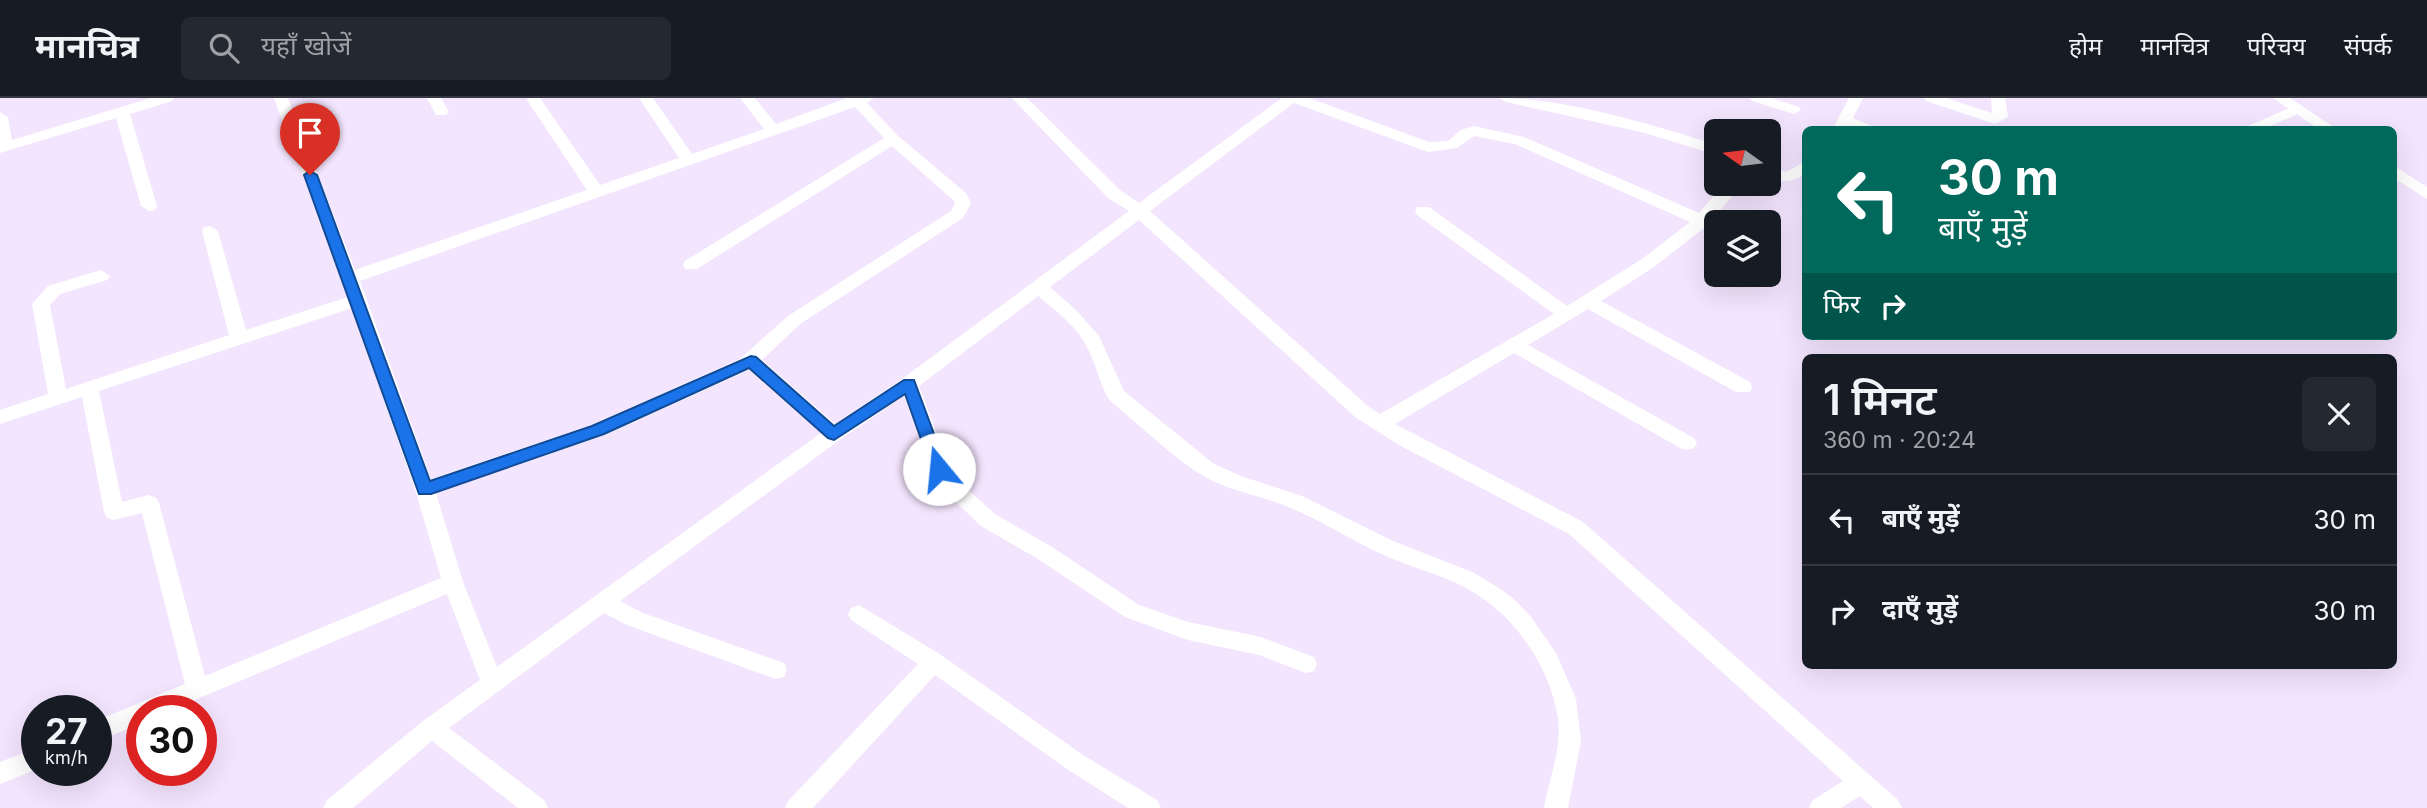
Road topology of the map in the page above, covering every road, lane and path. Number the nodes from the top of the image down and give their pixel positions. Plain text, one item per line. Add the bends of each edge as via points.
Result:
1 (167, 98) edge
2 (281, 98) edge
3 (646, 98) edge
4 (747, 98) edge
5 (1019, 98) edge
6 (1293, 98) edge
7 (1506, 98) edge
8 (1757, 98) edge
9 (1856, 98) edge
10 (1931, 98) edge
11 (1998, 98) edge
12 (2280, 98) edge
13 (859, 99) edge
14 (534, 100) dead end
15 (2298, 108) junction
16 (121, 110) junction
17 (1794, 110) dead end
18 (0, 117) edge
19 (1842, 125) edge
20 (2259, 126) edge
21 (2325, 126) edge
22 (773, 130) junction
23 (893, 139) junction
24 (1704, 146) edge
25 (3, 147) edge
26 (688, 159) junction
27 (1802, 168) edge
28 (2397, 173) edge
29 (1782, 177) edge
30 (597, 192) junction
31 (2427, 194) edge
32 (1721, 196) edge
33 (149, 206) dead end
34 (1423, 211) dead end
35 (1142, 212) junction
36 (1702, 221) junction
37 (211, 231) dead end
38 (691, 265) dead end
39 (101, 276) dead end
40 (349, 278) junction
41 (1037, 286) junction
42 (357, 300) junction
43 (1588, 301) junction
44 (1567, 314) junction
45 (239, 338) junction
46 (1512, 344) junction
47 (751, 361) junction
48 (909, 384) junction
49 (89, 387) junction
50 (1743, 387) dead end
51 (58, 397) junction
52 (0, 417) edge
53 (1379, 424) junction
54 (834, 434) junction
55 (1687, 443) dead end
56 (425, 489) junction
57 (453, 582) junction
58 (601, 603) junction
59 (859, 614) dead end
60 (933, 662) junction
61 (1306, 664) dead end
62 (776, 670) dead end
63 (492, 683) junction
64 (198, 690) junction
65 (186, 695) edge
66 (431, 728) junction
67 (21, 764) edge
68 (0, 773) edge
69 (1861, 782) junction
70 (335, 808) edge
71 (536, 808) edge
72 (797, 808) edge
73 (1149, 808) edge
74 (1556, 808) edge
75 (1821, 808) edge
76 (1890, 808) edge

1 - 16 street
2 - 40 street
3 - 26 street
4 - 22 street
5 - 35 street via 1114,194
6 - 35 street
6 - 36 street via 1428,147 1452,145 1475,131 1520,140
7 - 24 street
8 - 17 street
9 - 19 street
10 - 11 street via 1995,119 2000,117
12 - 15 street
13 - 22 street
13 - 23 street
14 - 30 street
15 - 20 lane
15 - 21 street
16 - 25 street
16 - 33 street
18 - 25 street
22 - 26 street
23 - 38 street
23 - 47 street via 960,197 961,208 794,320
26 - 30 street
27 - 29 street
28 - 31 street
30 - 40 street
32 - 36 street
34 - 44 street
35 - 41 street
35 - 53 street via 1344,398
36 - 43 street
37 - 45 street
39 - 51 street via 54,290 41,304
40 - 42 street
41 - 48 street
41 - 74 street via 1089,337 1117,396 1207,470 1283,496 1396,552 1473,582 1517,618 1554,672 1569,720
42 - 45 street
42 - 56 street
43 - 44 street
43 - 50 street
44 - 46 street
45 - 49 street
46 - 53 street
46 - 55 street
47 - 54 street
47 - 56 street via 598,430
48 - 54 street
48 - 61 street via 944,479 988,520 1132,611 1188,631 1261,646
49 - 51 street
49 - 64 street via 114,512 149,503
51 - 52 street
53 - 69 street via 1576,528
54 - 58 street
56 - 57 street
57 - 63 street
57 - 64 street
58 - 62 street
58 - 63 street
59 - 60 street
60 - 72 street
60 - 73 street
63 - 66 street
64 - 65 street
66 - 70 street
66 - 71 street
67 - 68 street
69 - 75 street
69 - 76 street

